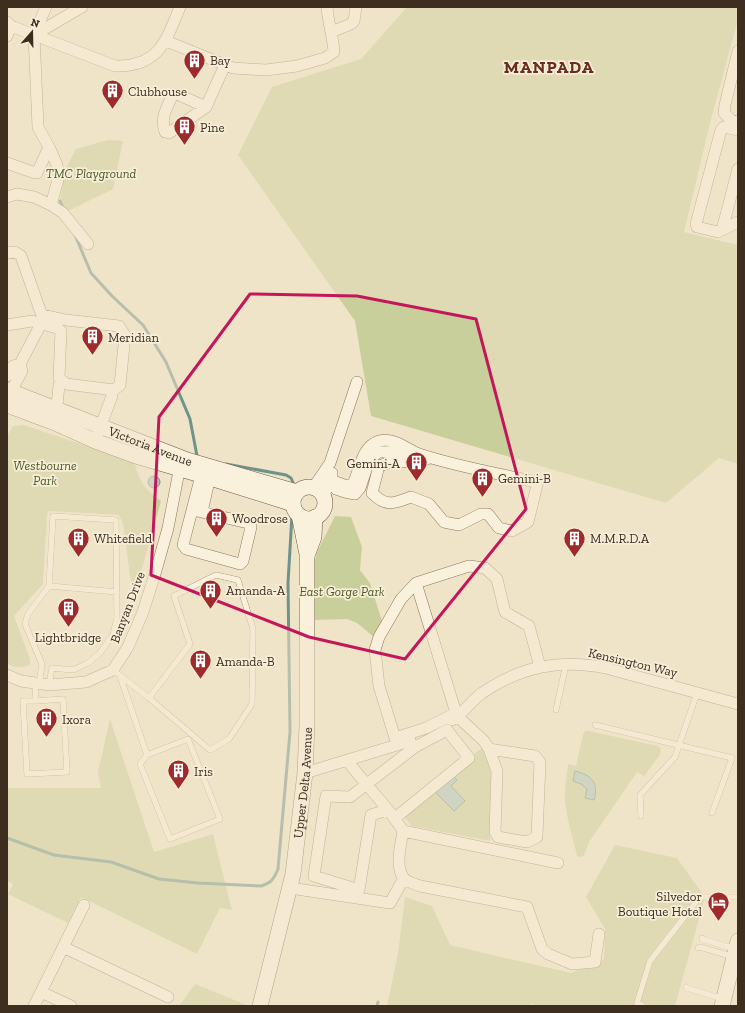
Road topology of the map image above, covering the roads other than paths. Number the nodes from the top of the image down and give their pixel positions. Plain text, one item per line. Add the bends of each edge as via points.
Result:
1 (46, 7) edge
2 (80, 7) edge
3 (180, 7) edge
4 (327, 7) edge
5 (356, 7) edge
6 (8, 28) edge
7 (332, 32) junction
8 (34, 35) junction
9 (166, 41) junction
10 (738, 51) edge
11 (225, 64) junction
12 (206, 106) dead end
13 (738, 122) edge
14 (738, 130) edge
15 (49, 147) junction
16 (7, 163) edge
17 (738, 169) edge
18 (7, 197) edge
19 (51, 205) junction
20 (738, 222) edge
21 (722, 230) junction
22 (88, 244) dead end
23 (7, 253) edge
24 (43, 320) junction
25 (7, 325) edge
26 (20, 364) junction
27 (7, 376) edge
28 (357, 382) dead end
29 (58, 385) dead end
30 (112, 396) dead end
31 (8, 397) edge
32 (56, 416) junction
33 (97, 434) junction
34 (430, 458) junction
35 (180, 463) junction
36 (330, 463) junction
37 (206, 471) junction
38 (358, 481) junction
39 (323, 488) junction
40 (296, 504) junction
41 (197, 511) junction
42 (315, 517) junction
43 (307, 554) junction
44 (416, 583) junction
45 (50, 586) junction
46 (117, 592) junction
47 (566, 664) junction
48 (540, 667) junction
49 (117, 672) junction
50 (7, 675) edge
51 (41, 684) junction
52 (697, 692) junction
53 (149, 698) junction
54 (36, 701) junction
55 (738, 704) edge
56 (556, 710) dead end
57 (458, 716) junction
58 (595, 725) dead end
59 (679, 745) junction
60 (489, 749) junction
61 (147, 755) junction
62 (347, 760) junction
63 (305, 773) junction
64 (366, 784) junction
65 (387, 810) junction
66 (712, 813) dead end
67 (641, 816) dead end
68 (395, 818) junction
69 (403, 831) junction
70 (558, 863) dead end
71 (404, 878) junction
72 (290, 888) junction
73 (738, 897) edge
74 (84, 905) dead end
75 (599, 934) dead end
76 (702, 938) dead end
77 (63, 946) junction
78 (698, 948) dead end
79 (736, 949) edge
80 (686, 987) dead end
81 (41, 992) junction
82 (168, 997) dead end
83 (723, 1003) edge
84 (34, 1006) edge
85 (71, 1006) edge
86 (260, 1006) edge
87 (643, 1006) edge

1 - 8 street
2 - 8 street
3 - 9 street
4 - 7 street
5 - 7 street via 352,24
6 - 8 street
7 - 11 street via 334,52 325,58 297,66 266,70 233,68
8 - 9 street via 115,66 144,61
8 - 15 street via 38,126
9 - 11 street
10 - 13 street via 724,113 731,120
11 - 12 street
14 - 21 street via 724,127 721,130 696,224 697,227 718,232
15 - 16 street via 35,173
15 - 19 street via 59,176
17 - 21 street
18 - 19 street via 17,194 34,197
19 - 22 street via 63,214
20 - 21 street
23 - 24 street via 15,252 21,256
24 - 24 street via 61,331 59,378 66,384 114,390 120,385 125,335 119,326
24 - 25 street
24 - 26 street
26 - 27 street via 13,366
26 - 31 street via 22,371
28 - 36 street
29 - 32 street
30 - 33 street
31 - 32 street, Victoria Avenue
32 - 33 street, Victoria Avenue
33 - 35 street, Victoria Avenue
34 - 34 street via 379,466 372,494 379,500 391,504 411,497 429,504 444,522 459,526 481,514 488,514 499,528 512,531 528,522 537,485 532,481
34 - 38 street via 413,451 378,452 369,461
35 - 37 street, Victoria Avenue
35 - 49 street, Banyan Drive via 168,528 155,574 143,612
36 - 39 street
36 - 39 street via 332,476
37 - 40 street, Victoria Avenue via 246,483
37 - 41 street
38 - 39 street via 347,486
38 - 39 street via 359,495
39 - 40 street via 305,488
39 - 42 street via 323,509
40 - 42 street via 307,518
40 - 43 street, Upper Delta Avenue
41 - 41 street via 248,523 251,527 240,564 186,549 183,545
42 - 43 street, Upper Delta Avenue via 314,537
43 - 63 street, Upper Delta Avenue
44 - 44 street via 456,713 426,728 395,738 379,686 375,650 401,599
44 - 48 street via 469,566 485,568 497,579 505,612 529,626
45 - 46 lane
45 - 46 lane via 53,516 116,520
45 - 51 lane via 28,614 25,624 42,664
46 - 51 lane via 117,618 113,636 99,654 88,664 73,670 52,668
47 - 48 street, Kensington Way
47 - 52 street, Kensington Way via 606,668
47 - 56 lane
48 - 57 street, Kensington Way via 509,677 481,694
49 - 51 street via 86,682
49 - 53 lane
49 - 61 lane
50 - 51 street via 21,681
51 - 54 lane
52 - 55 street, Kensington Way
52 - 59 lane
53 - 53 lane via 210,750 229,739 252,704 252,629 238,580 216,575 174,596 190,644
54 - 54 lane via 23,701 27,774 67,772 63,699
57 - 60 street
57 - 62 street, Kensington Way via 397,745
58 - 59 lane
59 - 66 lane via 732,758
59 - 67 lane via 675,757 640,795
60 - 60 street via 497,771 494,832 498,837 528,842 537,837 540,762 535,756
61 - 61 lane via 188,739 220,819 170,839 140,764
62 - 63 street, Kensington Way
62 - 64 street
63 - 72 street, Upper Delta Avenue
64 - 65 street
64 - 65 street via 350,797 326,796 314,876 359,890 371,815
64 - 68 street via 415,748 447,730 469,758
65 - 68 street
68 - 69 street
69 - 70 street
69 - 71 street via 400,868
71 - 72 street via 390,903
71 - 75 street via 420,886 526,907 542,949 572,964 595,962
72 - 86 street, Upper Delta Avenue
73 - 87 lane via 700,897 650,961 637,1003
74 - 77 street
76 - 79 lane
77 - 81 street
77 - 82 street
78 - 79 lane
79 - 83 street
80 - 83 lane
81 - 84 street
81 - 85 street

